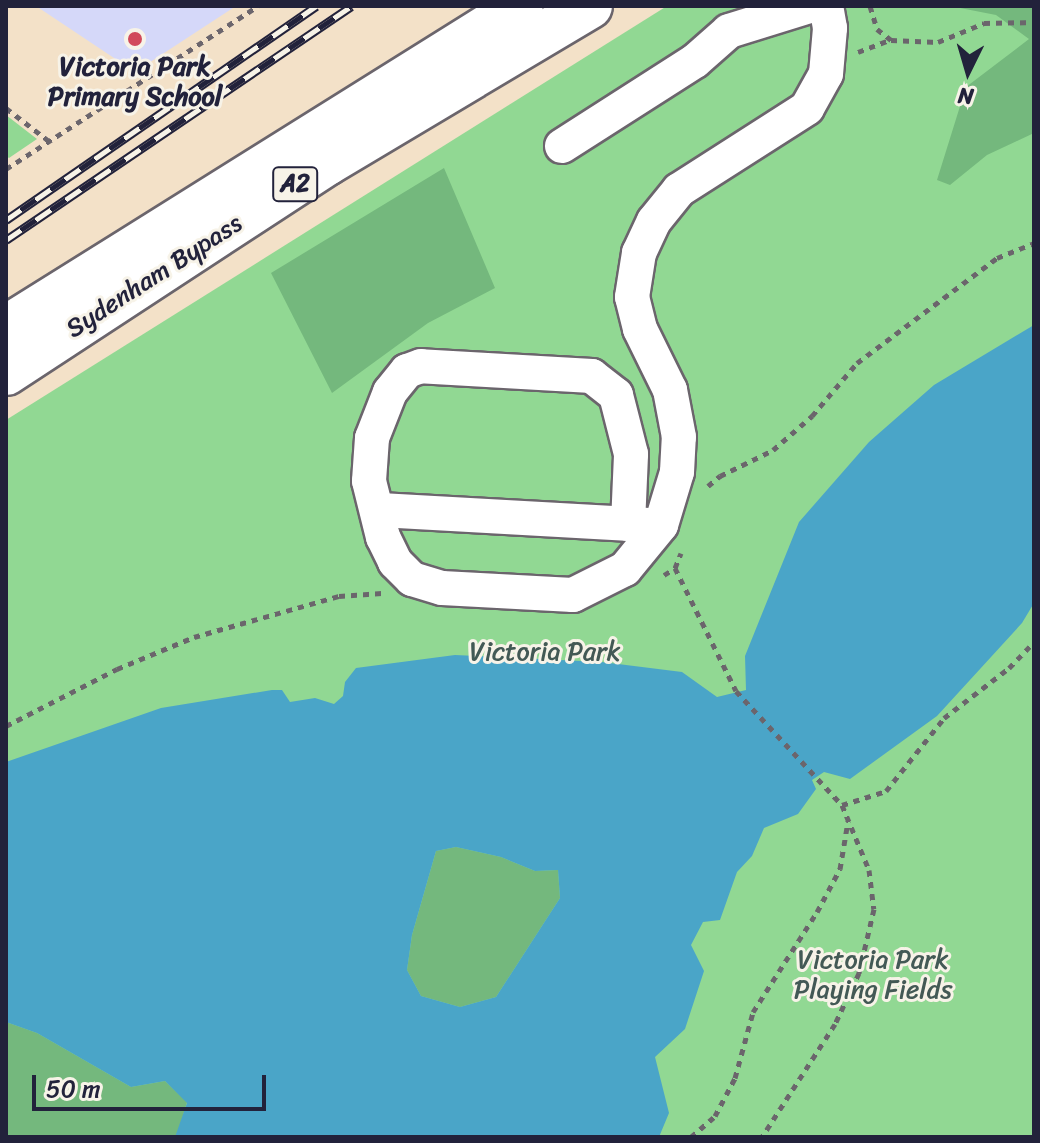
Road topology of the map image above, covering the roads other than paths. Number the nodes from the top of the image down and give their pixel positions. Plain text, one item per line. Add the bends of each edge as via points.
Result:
1 (521, 6) edge
2 (590, 6) edge
3 (810, 6) edge
4 (826, 6) edge
5 (562, 146) dead end
6 (6, 328) edge
7 (6, 373) edge
8 (379, 510) junction
9 (644, 525) junction

1 - 6 highway, Sydenham Bypass / A2
2 - 7 highway, Sydenham Bypass / A2 via 327,163
3 - 5 lane via 729,31 695,61
4 - 9 lane via 826,74 807,108 679,190 654,221 639,253 632,297 640,329 670,390 679,437 677,472
8 - 9 lane
8 - 9 lane via 383,537 395,562 412,579 442,588 573,595 625,569
8 - 9 lane via 369,481 372,438 390,392 407,371 421,366 592,376 616,395

